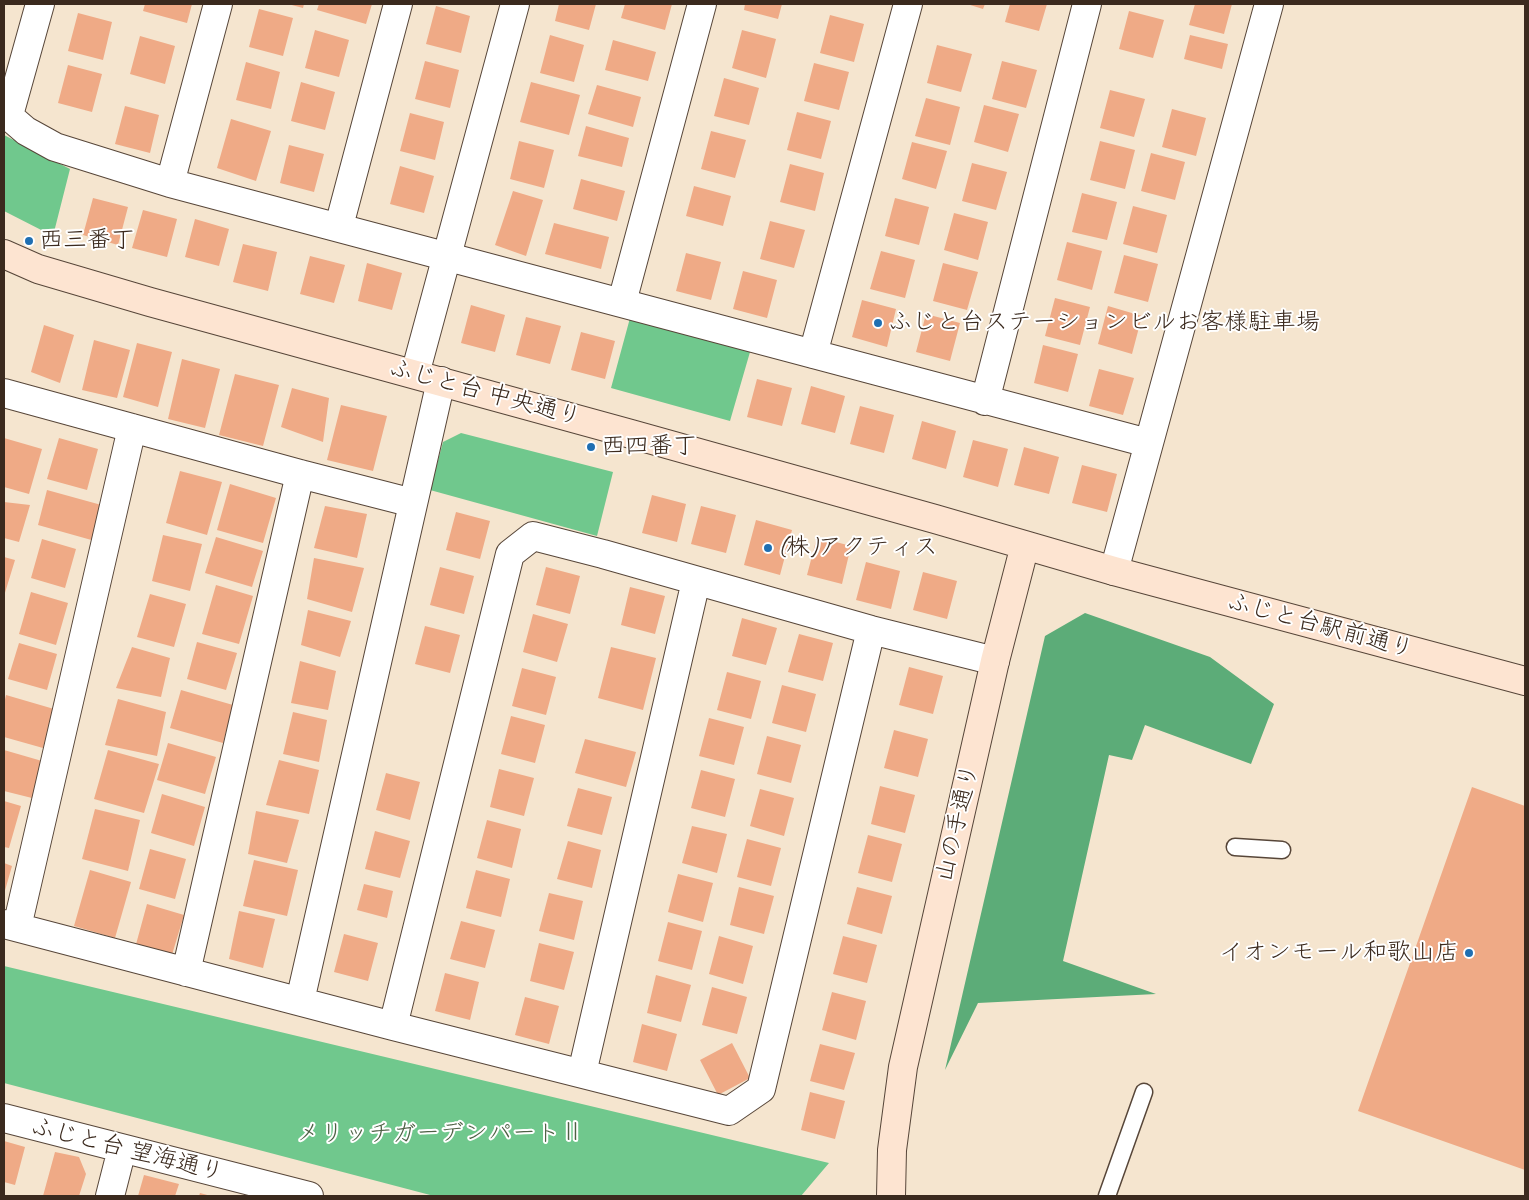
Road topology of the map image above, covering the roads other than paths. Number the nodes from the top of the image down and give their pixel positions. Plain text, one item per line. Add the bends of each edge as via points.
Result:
1 (40, 4) edge
2 (218, 4) edge
3 (398, 4) edge
4 (515, 4) edge
5 (702, 4) edge
6 (908, 4) edge
7 (1087, 4) edge
8 (1269, 4) edge
9 (6, 114) edge
10 (170, 183) junction
11 (339, 226) junction
12 (4, 254) edge
13 (446, 256) junction
14 (622, 302) junction
15 (813, 354) junction
16 (415, 374) junction
17 (441, 381) junction
18 (4, 392) edge
19 (985, 401) junction
20 (132, 428) junction
21 (1148, 443) junction
22 (300, 474) junction
23 (413, 503) junction
24 (1025, 545) junction
25 (1114, 571) junction
26 (696, 581) junction
27 (871, 630) junction
28 (995, 661) junction
29 (1525, 681) edge
30 (1235, 847) dead end
31 (1282, 850) dead end
32 (10, 925) edge
33 (186, 972) junction
34 (300, 1002) junction
35 (394, 1026) junction
36 (582, 1073) junction
37 (1144, 1092) dead end
38 (4, 1118) edge
39 (122, 1149) junction
40 (110, 1196) edge
41 (309, 1196) edge
42 (891, 1196) edge
43 (1107, 1196) edge

1 - 9 street
2 - 10 street
3 - 11 street
4 - 13 street
5 - 14 street
6 - 15 street
7 - 19 street
8 - 21 street
9 - 10 street via 26,131 55,147
10 - 11 street
11 - 13 street
12 - 16 street, ふじと台 中央通り via 38,270
13 - 14 street
13 - 16 street
14 - 15 street
15 - 19 street
16 - 17 street, ふじと台 中央通り
17 - 23 street
17 - 24 street, ふじと台 中央通り
18 - 20 street
19 - 21 street
20 - 22 street
20 - 32 street
21 - 25 street
22 - 23 street
22 - 33 street
23 - 34 street
24 - 25 street
24 - 28 street, 山の手通り
25 - 29 street, ふじと台駅前通り
26 - 27 street
26 - 35 street via 533,536 510,554
26 - 36 street
27 - 28 street
27 - 36 street via 761,1089 729,1111
28 - 42 street, 山の手通り via 903,1067 892,1150
30 - 31 lane
32 - 33 street
33 - 34 street
34 - 35 street
35 - 36 street
37 - 43 lane
38 - 39 street, ふじと台 望海通り
39 - 40 street
39 - 41 street, ふじと台 望海通り

